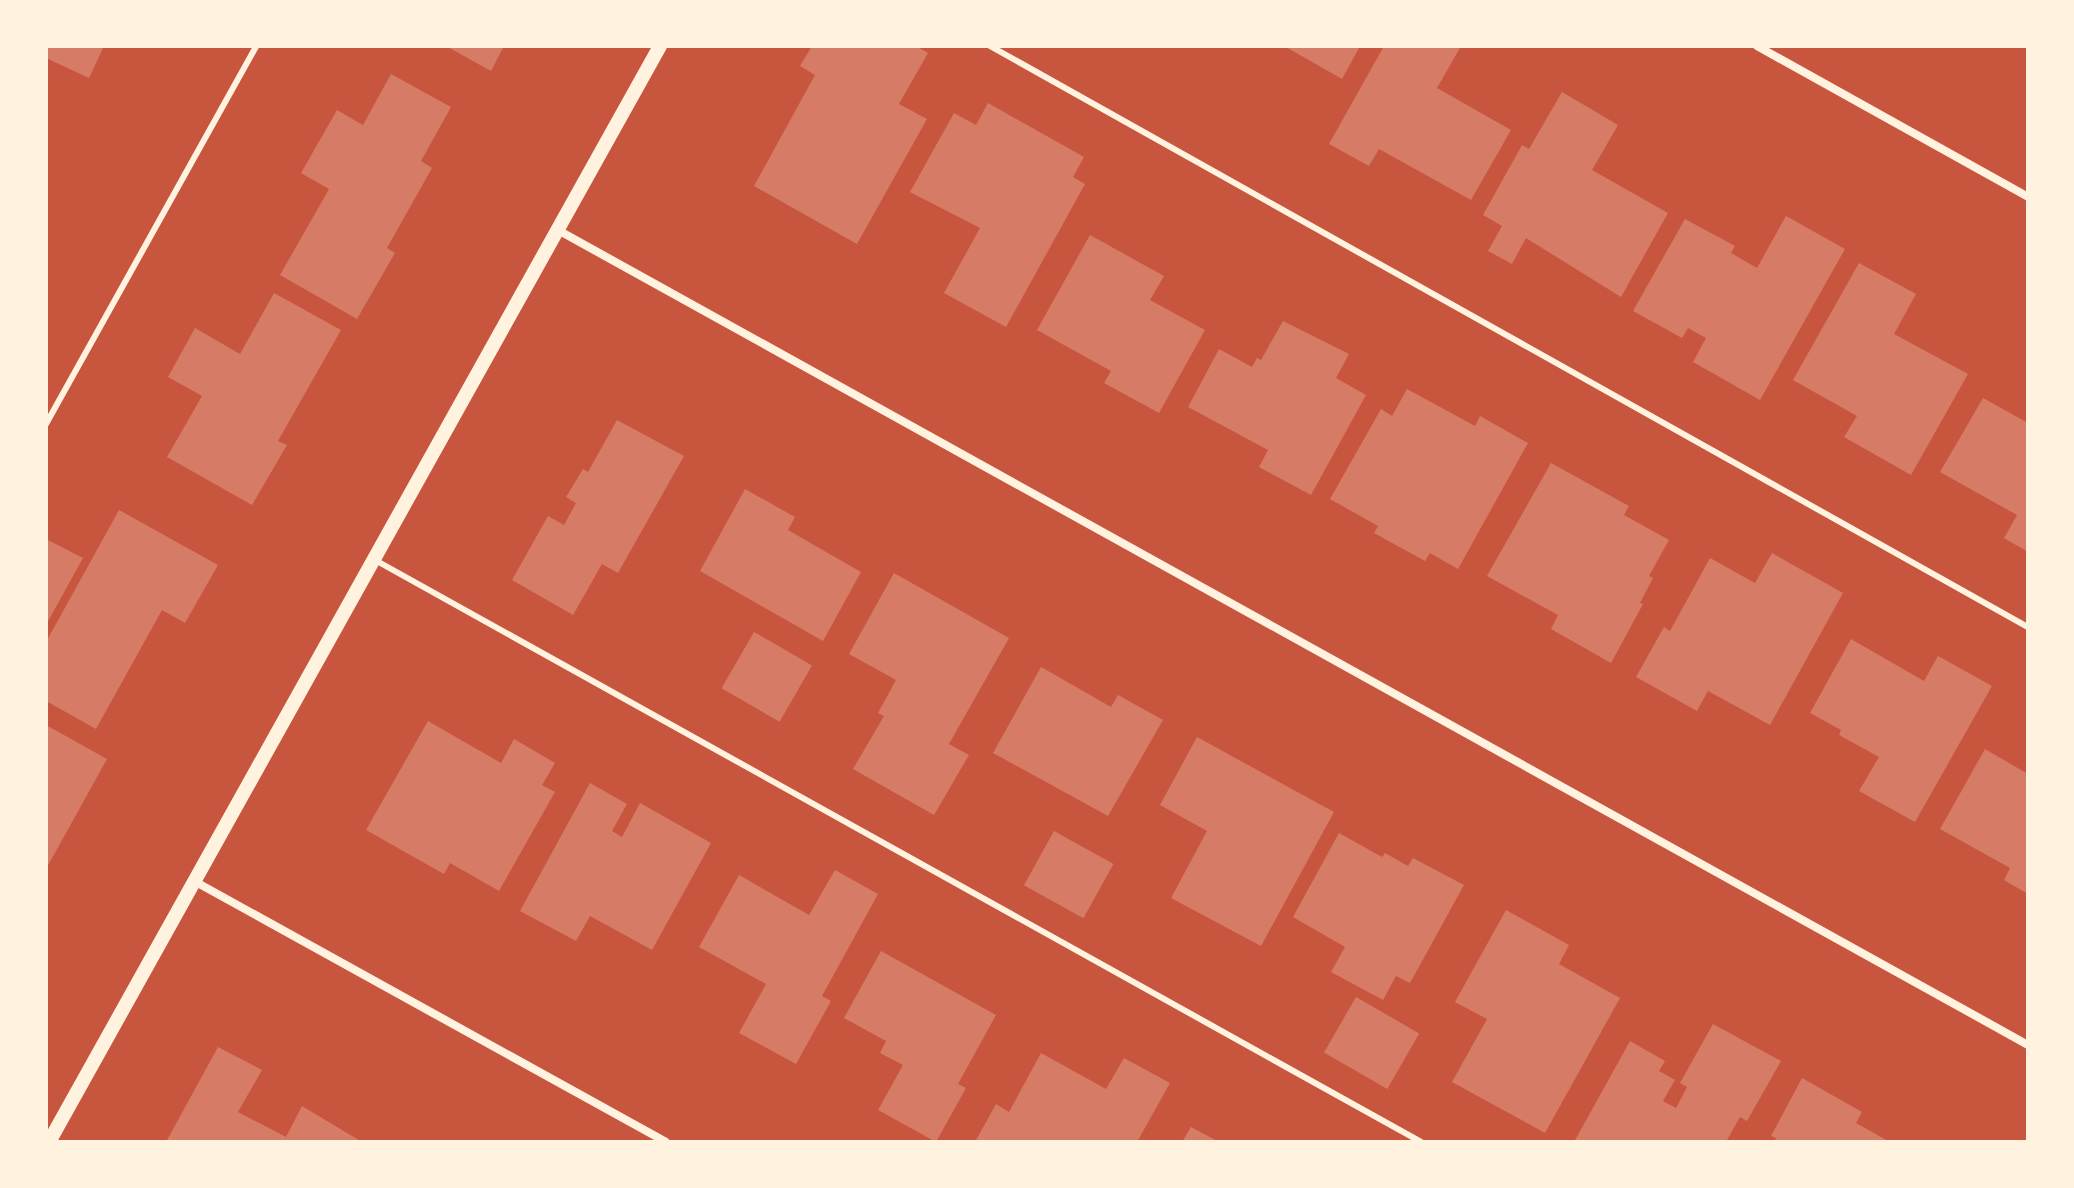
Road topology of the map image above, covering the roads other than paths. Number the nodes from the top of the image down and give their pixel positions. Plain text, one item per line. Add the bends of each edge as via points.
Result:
1 (256, 46) edge
2 (660, 46) edge
3 (990, 46) edge
4 (1757, 46) edge
5 (2028, 197) edge
6 (556, 229) junction
7 (46, 424) edge
8 (372, 558) junction
9 (2028, 627) edge
10 (194, 880) junction
11 (2028, 1045) edge
12 (49, 1142) edge
13 (666, 1142) edge
14 (1421, 1142) edge

1 - 7 lane
2 - 6 street
3 - 9 lane
4 - 5 street
6 - 8 street
6 - 11 street
8 - 10 street
8 - 14 lane
10 - 12 street
10 - 13 street

